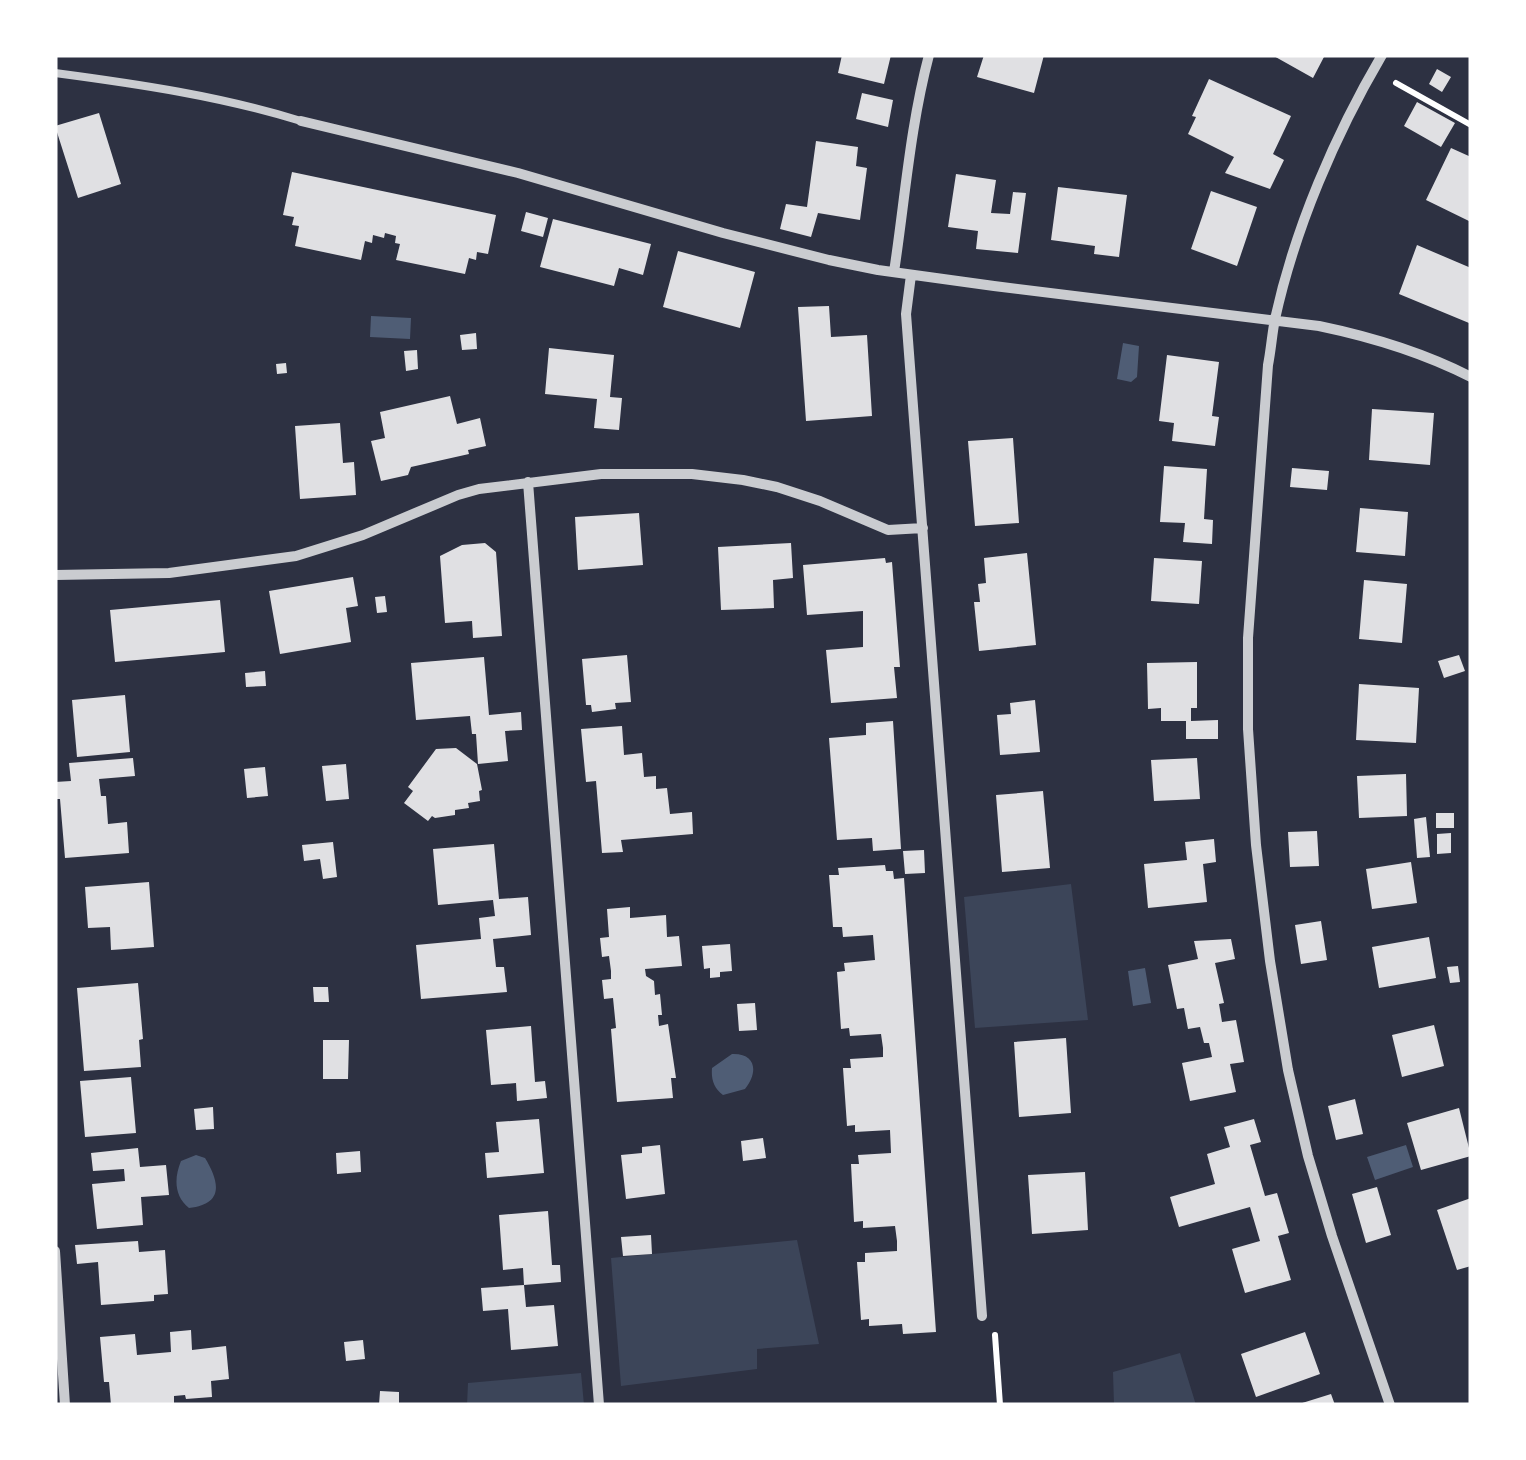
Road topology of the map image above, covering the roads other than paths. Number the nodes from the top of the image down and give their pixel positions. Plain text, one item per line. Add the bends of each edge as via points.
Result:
1 (928, 55) edge
2 (1382, 55) edge
3 (55, 73) edge
4 (301, 121) joint
5 (894, 272) junction
6 (912, 275) junction
7 (1274, 322) junction
8 (1471, 377) edge
9 (528, 482) junction
10 (923, 528) junction
11 (55, 574) edge
12 (55, 1251) edge
13 (982, 1316) dead end
14 (66, 1405) edge
15 (600, 1405) edge
16 (1390, 1405) edge

1 - 5 street
2 - 7 street via 1333,150
3 - 4 lane via 167,88
4 - 5 street
5 - 6 street
6 - 7 street
6 - 10 street via 906,314
7 - 8 street via 1371,337
7 - 16 street via 1248,632 1256,845 1288,1070 1308,1156
9 - 10 street via 601,474 744,480 820,501 888,530
9 - 11 street via 458,495 296,556 169,573
9 - 15 street
10 - 13 street
12 - 14 street

